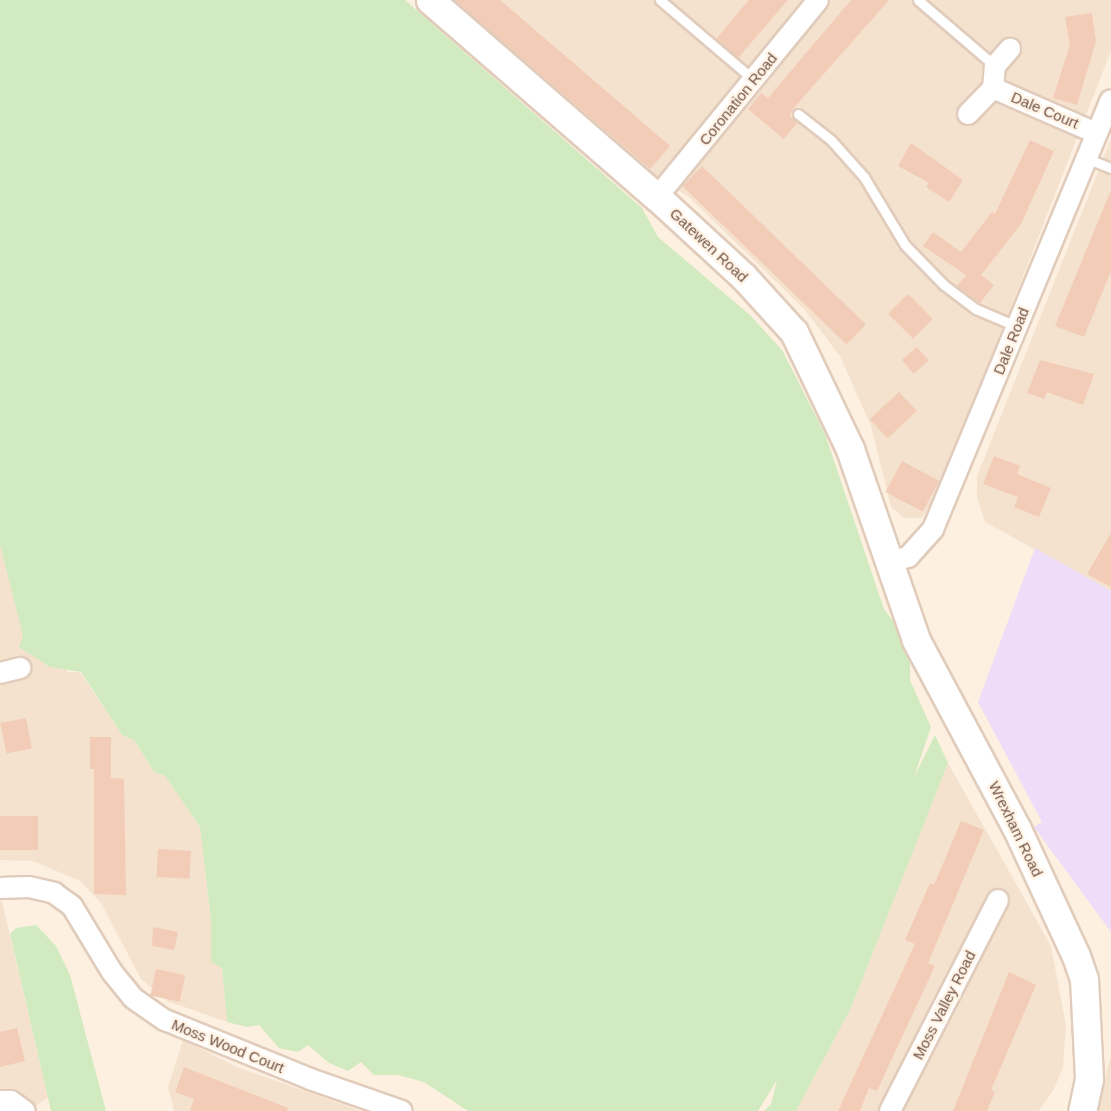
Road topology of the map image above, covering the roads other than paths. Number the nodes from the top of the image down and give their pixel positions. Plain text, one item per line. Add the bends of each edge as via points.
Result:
1 (430, 0) edge
2 (660, 0) edge
3 (818, 0) edge
4 (918, 0) edge
5 (1010, 49) dead end
6 (995, 66) junction
7 (754, 80) junction
8 (993, 88) junction
9 (1111, 100) edge
10 (798, 114) dead end
11 (968, 114) dead end
12 (1096, 133) junction
13 (1086, 158) junction
14 (1111, 168) edge
15 (657, 197) junction
16 (1016, 326) junction
17 (889, 562) junction
18 (20, 668) dead end
19 (0, 673) edge
20 (0, 888) edge
21 (998, 900) dead end
22 (0, 1101) edge
23 (25, 1111) edge
24 (402, 1111) edge
25 (890, 1111) edge
26 (1082, 1111) edge

1 - 15 main road, Gatewen Road
2 - 7 lane
3 - 7 street, Coronation Road
4 - 6 lane
5 - 6 street
6 - 8 street, Dale Court
7 - 15 street, Coronation Road
8 - 11 street, Dale Court
8 - 12 street, Dale Court
9 - 12 street, Dale Road
10 - 16 lane via 831,140 864,177 905,245 944,285 975,309
12 - 13 street, Dale Road
13 - 14 lane
13 - 16 street, Dale Road
15 - 17 main road, Gatewen Road via 743,276 794,332 850,449
16 - 17 street, Dale Road via 933,529 908,557
17 - 26 main road, Wrexham Road via 916,640 1017,829 1076,956 1084,979 1089,1078
18 - 19 street
20 - 24 street, Moss Wood Court via 29,887 54,893 72,906 96,939 112,972 133,998 165,1020 310,1079
21 - 25 street, Moss Valley Road
22 - 23 street via 11,1101

